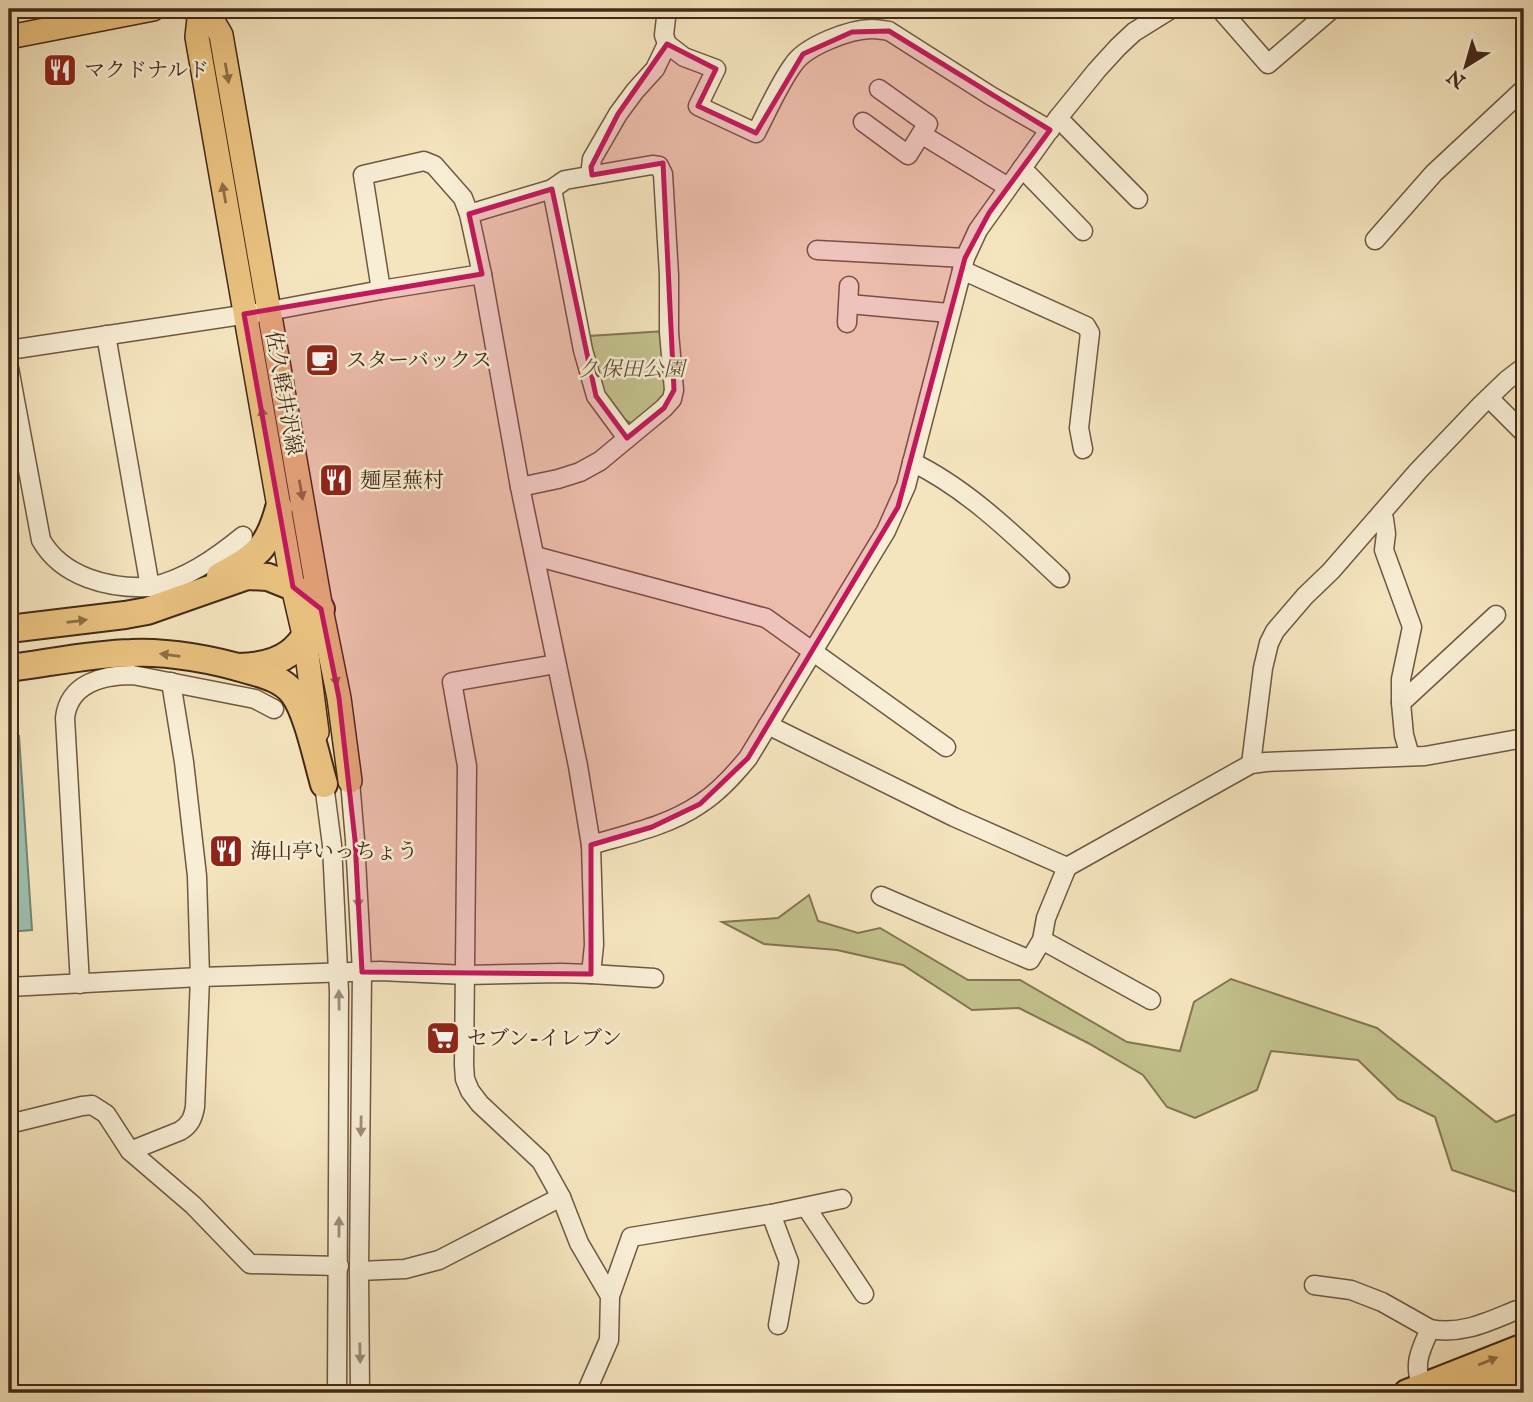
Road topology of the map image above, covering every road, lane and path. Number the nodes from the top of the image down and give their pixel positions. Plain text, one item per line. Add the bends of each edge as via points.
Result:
1 (153, 9) edge
2 (200, 9) edge
3 (206, 9) edge
4 (667, 9) edge
5 (1171, 9) edge
6 (1220, 9) edge
7 (1332, 9) edge
8 (9, 37) edge
9 (667, 44) junction
10 (879, 89) dead end
11 (1524, 89) edge
12 (863, 122) dead end
13 (1054, 124) junction
14 (921, 134) junction
15 (1022, 168) junction
16 (592, 174) junction
17 (1008, 187) junction
18 (552, 189) junction
19 (1138, 199) dead end
20 (469, 214) junction
21 (1083, 231) dead end
22 (1375, 240) dead end
23 (817, 250) dead end
24 (963, 264) junction
25 (482, 274) junction
26 (381, 290) junction
27 (269, 311) junction
28 (950, 313) junction
29 (244, 314) junction
30 (847, 323) dead end
31 (106, 335) junction
32 (9, 350) edge
33 (1524, 367) edge
34 (9, 368) edge
35 (1489, 398) junction
36 (1524, 433) edge
37 (627, 438) junction
38 (1083, 449) dead end
39 (912, 462) junction
40 (520, 487) junction
41 (279, 508) junction
42 (1381, 515) junction
43 (243, 536) dead end
44 (535, 556) junction
45 (1060, 578) dead end
46 (292, 587) junction
47 (159, 595) junction
48 (321, 610) junction
49 (1496, 615) dead end
50 (9, 629) edge
51 (304, 639) junction
52 (813, 651) junction
53 (556, 664) junction
54 (238, 667) junction
55 (9, 668) edge
56 (171, 682) junction
57 (1401, 703) junction
58 (274, 709) dead end
59 (768, 725) junction
60 (1524, 738) edge
61 (946, 747) dead end
62 (1410, 757) junction
63 (1251, 764) junction
64 (337, 783) junction
65 (591, 845) junction
66 (1068, 867) junction
67 (881, 897) dead end
68 (1042, 940) junction
69 (362, 972) junction
70 (337, 973) junction
71 (591, 974) junction
72 (466, 975) junction
73 (200, 977) junction
74 (654, 978) dead end
75 (80, 984) junction
76 (9, 987) edge
77 (1151, 1000) dead end
78 (9, 1124) edge
79 (130, 1151) junction
80 (561, 1197) junction
81 (842, 1199) dead end
82 (806, 1207) junction
83 (771, 1214) junction
84 (339, 1266) junction
85 (359, 1271) junction
86 (1314, 1285) dead end
87 (854, 1289) dead end
88 (610, 1296) junction
89 (1522, 1323) edge
90 (778, 1325) dead end
91 (1430, 1329) junction
92 (1524, 1370) edge
93 (1415, 1390) edge
94 (337, 1393) edge
95 (360, 1393) edge
96 (586, 1393) edge
97 (1469, 1393) edge

1 - 8 main road
29 -> 2 main road, 佐久軽井沢線 via 197,37
3 -> 27 main road, 佐久軽井沢線 via 221,35
4 - 9 street
5 - 13 street via 1118,47
6 - 7 street via 1268,64
9 - 13 street via 684,57 716,69 698,106 756,133 793,63 803,54 852,32 873,29 888,31 991,96
9 - 16 street via 655,69 618,114 592,159
10 - 14 street via 928,124
11 - 22 street via 1434,173
12 - 14 street via 908,155
13 - 15 street
13 - 19 street
14 - 17 street
15 - 17 street
15 - 21 street
16 - 18 street via 565,180
16 - 37 street via 652,165 659,166 663,174 674,390 664,408
17 - 24 street via 978,230
18 - 20 street
18 - 37 street via 596,396
20 - 25 street
20 - 26 street via 463,198 434,165 424,161 363,175
23 - 24 street
24 - 28 street
24 - 38 street via 1086,326 1090,333 1079,428
25 - 26 street
25 - 40 street
26 - 27 street
27 - 29 street
27 -> 48 main road, 佐久軽井沢線
28 - 30 street via 849,295
28 - 39 street
29 - 31 street
41 -> 29 main road, 佐久軽井沢線
31 - 32 street
31 - 47 street
33 - 35 street
34 - 47 street via 41,540 47,550 76,574
35 - 36 street
35 - 42 street
37 - 40 street via 580,472
39 - 45 street via 971,500
39 - 52 street via 886,531
40 - 44 street
41 - 46 main road, 佐久軽井沢線
41 - 47 highway via 271,535 257,552 232,569
42 - 57 street via 1384,550 1412,627
42 - 63 street via 1289,614 1269,643
43 - 47 street via 211,560 164,584
44 - 52 street via 766,618
44 - 53 street
46 - 47 highway via 268,577 247,576
46 - 48 highway
46 - 51 main road, 佐久軽井沢線
50 -> 47 highway via 125,615
48 - 51 highway
48 -> 64 main road, 佐久軽井沢線 via 339,698
49 - 57 street
51 - 54 highway via 270,664
51 - 64 main road, 佐久軽井沢線
52 - 59 street
52 - 61 street
53 - 65 street
53 - 72 street via 452,682 467,766
54 -> 55 highway via 130,653
54 - 64 highway via 269,676 295,695
56 - 58 street via 255,699
56 - 73 street via 194,844
56 - 75 street via 115,675 83,687 66,708
57 - 62 street
59 - 65 street via 733,776 700,804 652,827
59 - 66 street via 954,817
60 - 62 street
62 - 63 street
63 - 66 street
64 -> 69 street via 355,839
64 - 70 street via 332,845
65 - 71 street
66 - 68 street via 1046,918
67 - 68 street via 1030,960
68 - 77 street
69 - 70 street
69 - 72 street
69 -> 85 street
70 - 73 street
84 -> 70 street
71 - 72 street
71 - 74 street
72 - 80 street via 464,1065 470,1091 541,1161
73 - 75 street
73 - 79 street via 193,1115 180,1131
75 - 76 street
78 - 79 street via 92,1105 106,1114
79 - 84 street via 193,1205 250,1264
80 - 85 street via 439,1260 405,1269
80 - 88 street via 579,1243
81 - 82 street
82 - 83 street
82 - 87 street
83 - 88 street via 631,1237
83 - 90 street via 789,1262
84 - 94 street
85 -> 95 street
86 - 91 street via 1351,1290 1382,1301
88 - 96 street via 609,1340
89 - 91 street
93 -> 89 highway
91 - 93 street via 1419,1353
92 - 97 highway

